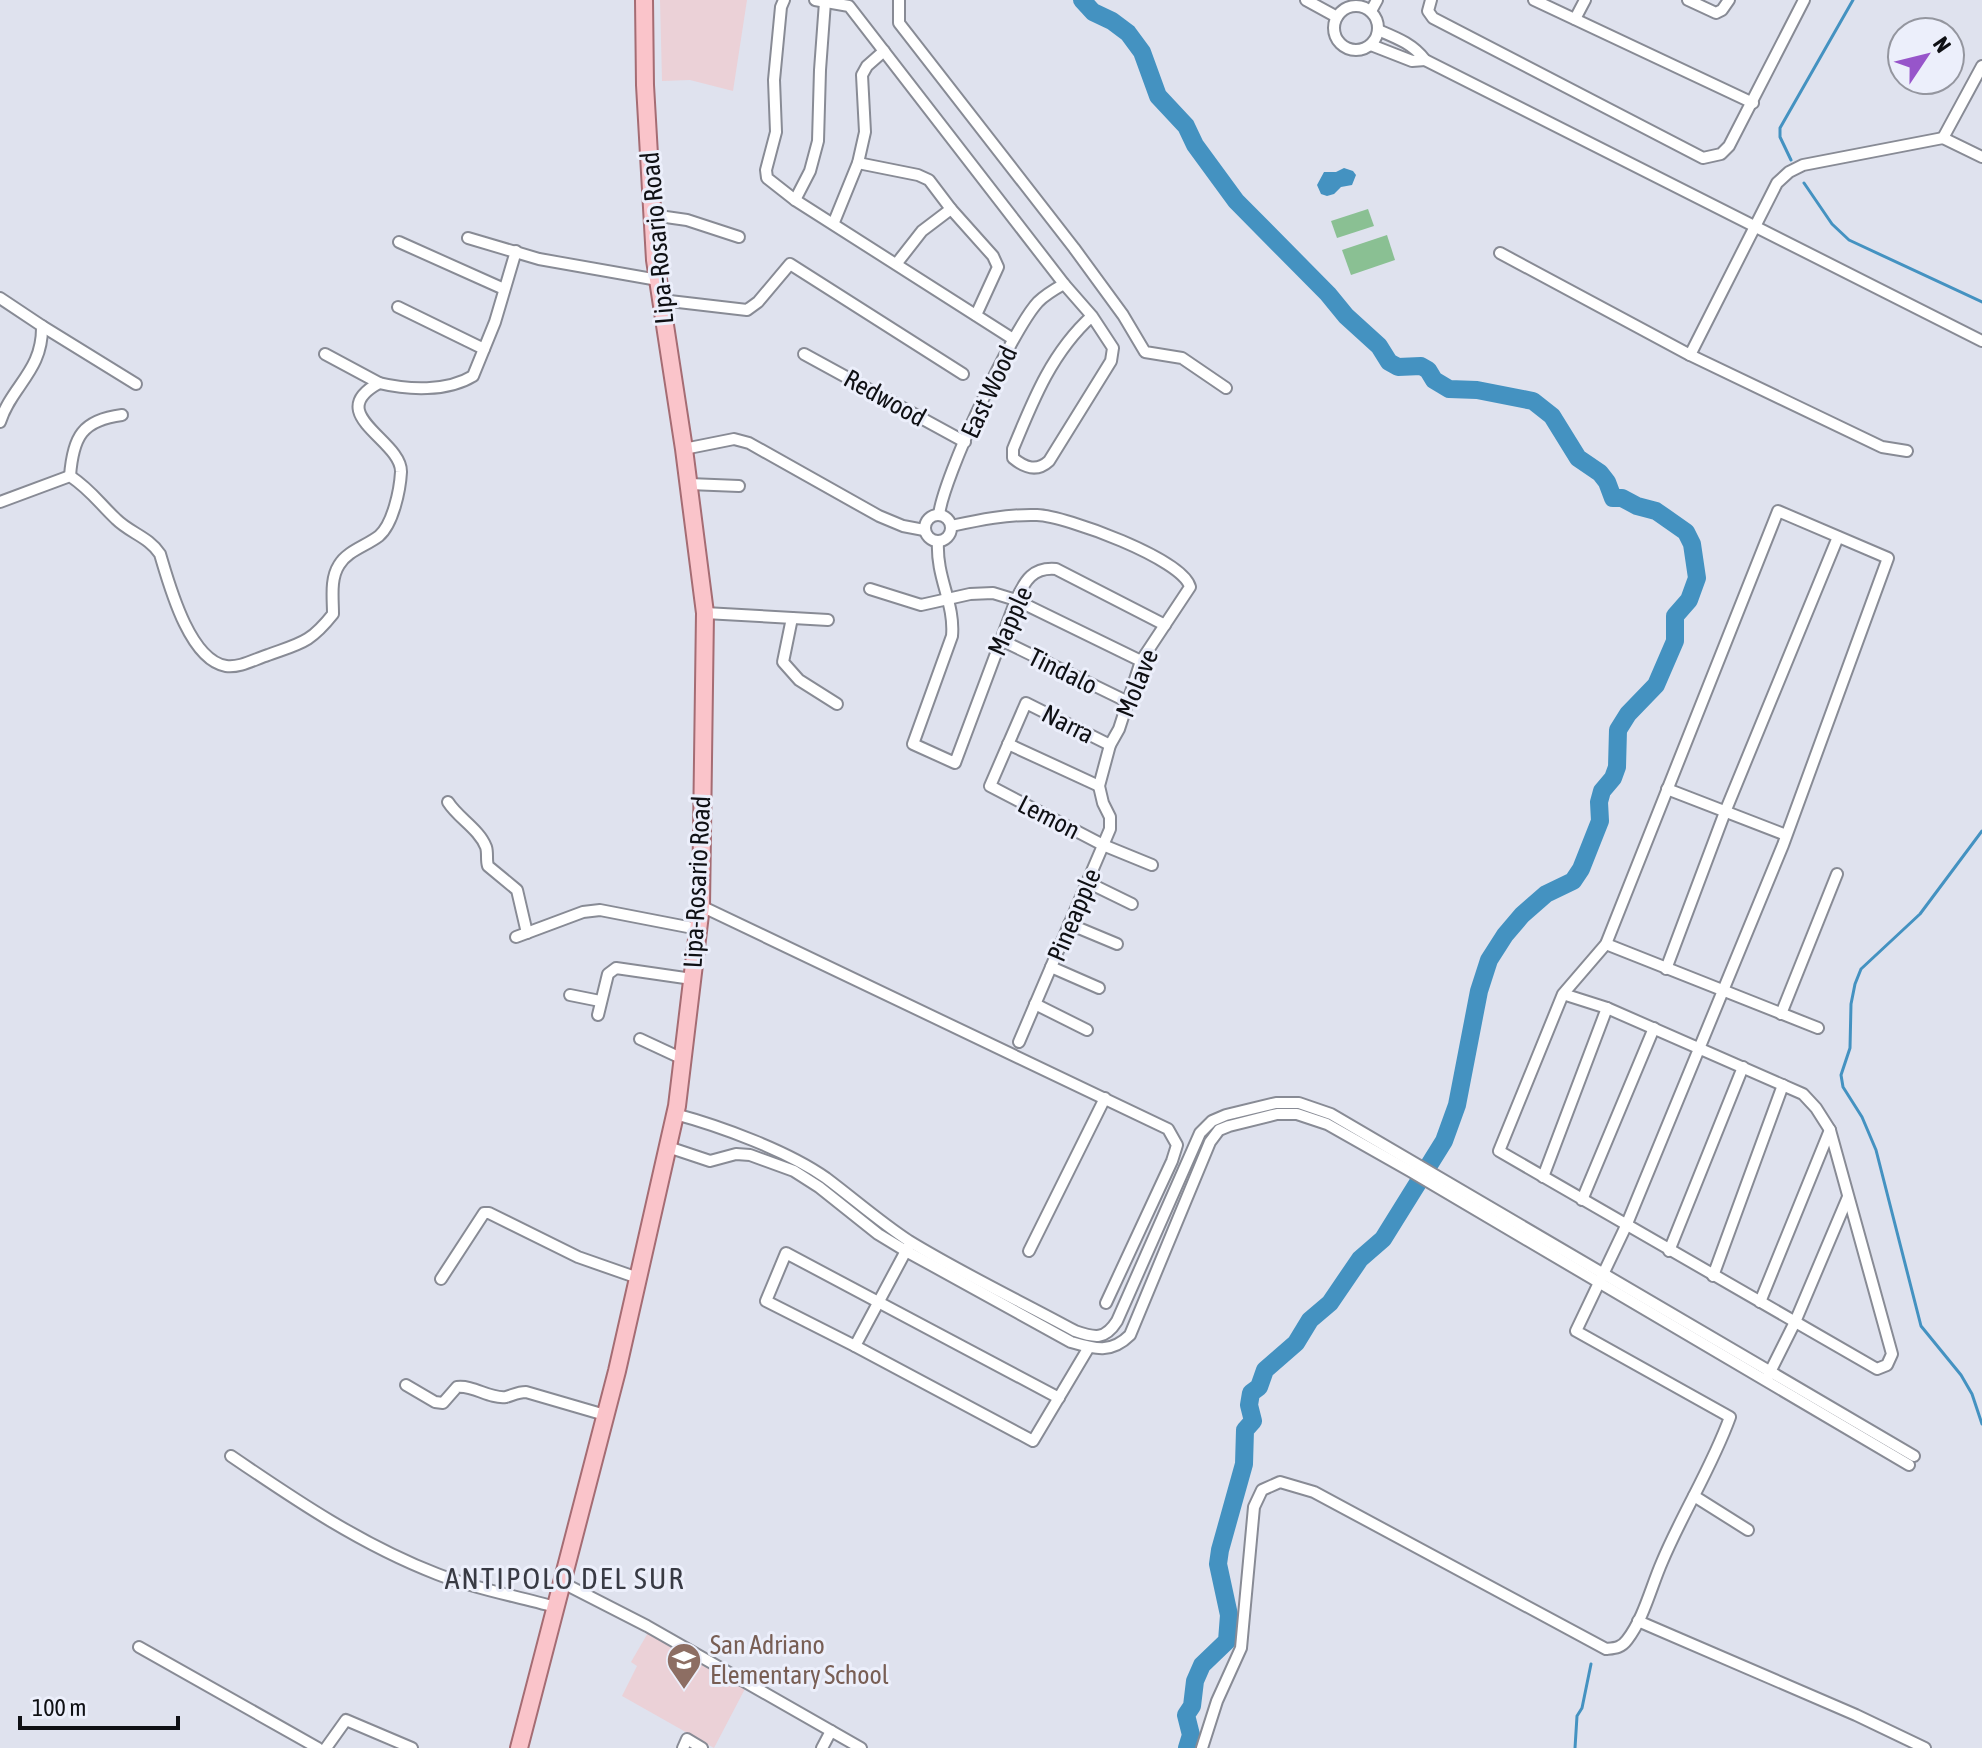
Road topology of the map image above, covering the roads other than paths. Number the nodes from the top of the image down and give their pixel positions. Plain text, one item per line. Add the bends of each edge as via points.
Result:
1 (644, 0) edge
2 (784, 0) edge
3 (899, 0) edge
4 (1306, 0) edge
5 (1377, 0) edge
6 (1431, 0) edge
7 (1534, 0) edge
8 (1585, 0) edge
9 (1688, 0) edge
10 (1729, 0) edge
11 (1804, 0) edge
12 (820, 1) edge
13 (1361, 3) edge
14 (1371, 11) junction
15 (1337, 17) junction
16 (1575, 19) junction
17 (1378, 30) junction
18 (1371, 45) junction
19 (884, 51) junction
20 (1425, 60) junction
21 (1982, 66) edge
22 (1753, 103) junction
23 (1943, 138) junction
24 (1982, 157) edge
25 (858, 163) junction
26 (795, 200) junction
27 (951, 209) junction
28 (652, 215) junction
29 (834, 222) junction
30 (1754, 226) junction
31 (739, 237) dead end
32 (468, 238) dead end
33 (399, 242) dead end
34 (516, 251) junction
35 (1500, 253) dead end
36 (897, 263) junction
37 (658, 280) junction
38 (1064, 284) junction
39 (504, 289) junction
40 (0, 298) edge
41 (661, 300) junction
42 (398, 307) dead end
43 (976, 315) junction
44 (1092, 316) junction
45 (42, 326) junction
46 (1013, 339) junction
47 (1982, 341) edge
48 (484, 349) junction
49 (325, 354) dead end
50 (804, 354) dead end
51 (1690, 355) junction
52 (963, 374) dead end
53 (379, 383) junction
54 (136, 384) dead end
55 (1226, 388) dead end
56 (122, 415) dead end
57 (0, 422) edge
58 (965, 442) junction
59 (684, 449) junction
60 (1907, 451) dead end
61 (70, 476) junction
62 (689, 484) junction
63 (739, 486) dead end
64 (0, 502) edge
65 (939, 515) junction
66 (951, 526) junction
67 (924, 530) junction
68 (1838, 537) junction
69 (938, 542) junction
70 (870, 589) dead end
71 (947, 598) junction
72 (1016, 600) junction
73 (705, 613) junction
74 (792, 618) junction
75 (828, 620) dead end
76 (1165, 625) junction
77 (1001, 640) junction
78 (1141, 661) junction
79 (1126, 701) junction
80 (837, 704) dead end
81 (1008, 744) junction
82 (1110, 745) junction
83 (1099, 786) junction
84 (1667, 789) junction
85 (448, 802) dead end
86 (1725, 812) junction
87 (1786, 835) junction
88 (1103, 845) junction
89 (1152, 865) dead end
90 (1837, 874) dead end
91 (1087, 882) junction
92 (1132, 904) dead end
93 (701, 906) junction
94 (1069, 924) junction
95 (698, 929) junction
96 (1117, 944) dead end
97 (1606, 944) junction
98 (1051, 967) junction
99 (1666, 969) junction
100 (692, 979) junction
101 (1099, 988) dead end
102 (1722, 992) junction
103 (1563, 994) junction
104 (570, 995) dead end
105 (600, 1001) junction
106 (1035, 1004) junction
107 (1607, 1008) junction
108 (1781, 1014) junction
109 (598, 1015) dead end
110 (1654, 1028) junction
111 (1818, 1028) dead end
112 (1087, 1030) dead end
113 (640, 1039) dead end
114 (1019, 1042) dead end
115 (1699, 1048) junction
116 (683, 1059) junction
117 (1743, 1067) junction
118 (1783, 1085) junction
119 (1105, 1098) junction
120 (675, 1114) junction
121 (1830, 1130) junction
122 (740, 1137) junction
123 (668, 1147) junction
124 (736, 1154) junction
125 (1413, 1166) junction
126 (1543, 1177) junction
127 (1848, 1197) junction
128 (1582, 1200) junction
129 (1626, 1226) junction
130 (909, 1247) junction
131 (1029, 1251) dead end
132 (1669, 1251) junction
133 (1713, 1276) junction
134 (638, 1278) junction
135 (441, 1279) dead end
136 (1602, 1279) junction
137 (1760, 1302) junction
138 (878, 1303) junction
139 (1106, 1303) dead end
140 (1795, 1322) junction
141 (855, 1346) junction
142 (1089, 1347) junction
143 (1768, 1376) junction
144 (406, 1385) dead end
145 (1059, 1398) junction
146 (605, 1415) junction
147 (231, 1456) dead end
148 (1912, 1460) dead end
149 (1694, 1496) junction
150 (1748, 1530) dead end
151 (563, 1583) junction
152 (555, 1607) junction
153 (1638, 1621) junction
154 (139, 1647) dead end
155 (831, 1731) junction
156 (318, 1748) edge
157 (326, 1748) edge
158 (412, 1748) edge
159 (519, 1748) edge
160 (683, 1748) edge
161 (702, 1748) edge
162 (822, 1748) edge
163 (861, 1748) edge
164 (1202, 1748) edge
165 (1925, 1748) edge

1 - 28 main road, Lipa-Rosario Road
2 - 26 street via 774,80 776,132 766,174
3 - 55 street via 899,23 1074,248 1145,352 1182,358
4 - 15 street
5 - 14 street
6 - 22 street via 1428,11 1433,18 1703,158 1729,146
7 - 16 street
8 - 16 street
9 - 10 street via 1716,13
11 - 22 street
12 - 19 street via 849,6
12 - 26 street via 818,141
13 - 14 street
13 - 15 street
14 - 17 street
15 - 18 street via 1334,30 1345,47
16 - 22 street
17 - 18 street
17 - 20 street via 1408,43
18 - 20 street via 1412,61
19 - 25 street via 862,75 865,132
19 - 38 street
20 - 30 street
21 - 23 street
23 - 24 street
23 - 30 street via 1803,165 1777,183
25 - 27 street via 929,180
25 - 29 street
26 - 29 street
27 - 36 street via 922,231
27 - 43 street via 998,263
28 - 31 street
28 - 37 main road, Lipa-Rosario Road
29 - 36 street
30 - 47 street
30 - 51 street
32 - 34 street
33 - 39 street
34 - 37 street
34 - 39 street
35 - 51 street
36 - 43 street
37 - 41 main road, Lipa-Rosario Road
38 - 44 street
38 - 46 street, East Wood via 1039,302
39 - 48 street
40 - 45 street
41 - 52 street via 747,310 790,264
41 - 59 main road, Lipa-Rosario Road
42 - 48 street
43 - 46 street
44 - 44 street via 1072,334 1042,381 1012,452 1018,463 1032,469 1049,461 1111,361 1113,348
45 - 54 street
45 - 57 street via 41,351
46 - 58 street, East Wood
48 - 53 street via 476,371 466,380 408,388
49 - 53 street
50 - 58 street, Redwood
51 - 60 street via 1882,447
53 - 61 street via 363,397 359,415 399,461 387,527 337,567 333,614 319,632 306,642 244,663 225,666 208,655 184,624 154,544 117,521 90,489
56 - 61 street via 89,424 72,454
58 - 65 street, East Wood
59 - 62 main road, Lipa-Rosario Road
59 - 67 street via 734,439 749,443 879,516
61 - 64 street
62 - 63 street
62 - 73 main road, Lipa-Rosario Road
65 - 66 street
65 - 67 street via 928,519
66 - 69 street via 948,537
66 - 76 street, Molave via 1039,515 1122,541 1176,568 1188,580 1190,587
67 - 69 street
68 - 84 street via 1778,511
68 - 86 street
68 - 87 street via 1888,558
69 - 71 street via 938,571
70 - 71 street via 921,605
71 - 72 street via 993,593
71 - 77 street, Mapple via 952,636 913,744 955,763
72 - 76 street, Mapple via 1033,573 1056,569
72 - 77 street, Mapple
72 - 78 street
73 - 74 street
73 - 93 main road, Lipa-Rosario Road
74 - 75 street
74 - 80 street via 783,662 799,680
76 - 78 street, Molave
77 - 79 street, Tindalo
78 - 79 street, Molave
79 - 82 street, Molave
81 - 82 street, Narra via 1026,703
81 - 83 street
81 - 88 street, Lemon via 990,786
82 - 83 street, Molave
83 - 88 street, Pineapple via 1110,817
84 - 86 street
84 - 97 street
85 - 95 street via 487,849 488,866 517,890 522,935 600,910
86 - 87 street
86 - 99 street
87 - 102 street
88 - 89 street, Lemon
88 - 91 street, Pineapple
90 - 108 street
91 - 92 street
91 - 94 street, Pineapple
93 - 95 main road, Lipa-Rosario Road
93 - 119 street
94 - 96 street
94 - 98 street, Pineapple
95 - 100 main road, Lipa-Rosario Road
97 - 99 street
97 - 103 street
98 - 101 street
98 - 106 street, Pineapple
99 - 102 street
100 - 105 street via 616,968 608,974
100 - 116 main road, Lipa-Rosario Road
102 - 108 street
102 - 115 street
103 - 107 street
103 - 126 street via 1499,1151
104 - 105 street
105 - 109 street
106 - 112 street
106 - 114 street, Pineapple
107 - 110 street
107 - 126 street
108 - 111 street
110 - 115 street
110 - 128 street
113 - 116 street
115 - 117 street
115 - 129 street
116 - 120 main road, Lipa-Rosario Road
117 - 118 street
117 - 132 street
118 - 121 street via 1803,1094
118 - 133 street
119 - 131 street
119 - 139 street via 1160,1124 1177,1145
120 - 122 street
120 - 123 main road, Lipa-Rosario Road
121 - 127 street
121 - 137 street
122 - 124 street
122 - 130 street via 826,1178
123 - 124 street via 710,1161
123 - 134 main road, Lipa-Rosario Road
124 - 130 street via 794,1171 878,1234
125 - 130 street via 1331,1114 1299,1103 1276,1103 1212,1121 1200,1133 1117,1321 1110,1332 1094,1337
125 - 136 street
125 - 142 street via 1297,1114 1277,1114 1219,1130 1130,1335 1110,1349
126 - 128 street
127 - 140 street
127 - 140 street via 1892,1354 1887,1365 1877,1369
128 - 129 street
129 - 132 street
129 - 136 street
130 - 138 street
130 - 142 street via 1071,1342
132 - 133 street
133 - 137 street
134 - 135 street via 484,1213
134 - 146 main road, Lipa-Rosario Road
136 - 143 street
136 - 149 street via 1576,1331 1730,1417
137 - 140 street
138 - 141 street
138 - 141 street via 786,1253 766,1301
138 - 145 street
140 - 143 street
141 - 145 street via 1033,1441
142 - 145 street
143 - 148 street
144 - 146 street via 435,1402 443,1403 457,1387 466,1386 495,1396 526,1392
146 - 151 main road, Lipa-Rosario Road
147 - 152 street via 371,1545 440,1575
149 - 150 street
149 - 153 street
151 - 152 main road, Lipa-Rosario Road
151 - 155 street
152 - 159 main road, Lipa-Rosario Road
153 - 164 street via 1626,1642 1606,1649 1314,1492 1280,1482 1262,1490 1254,1507 1241,1648
153 - 165 street
154 - 156 street
155 - 162 street
155 - 163 street
157 - 158 street via 346,1720
160 - 161 street via 687,1739

